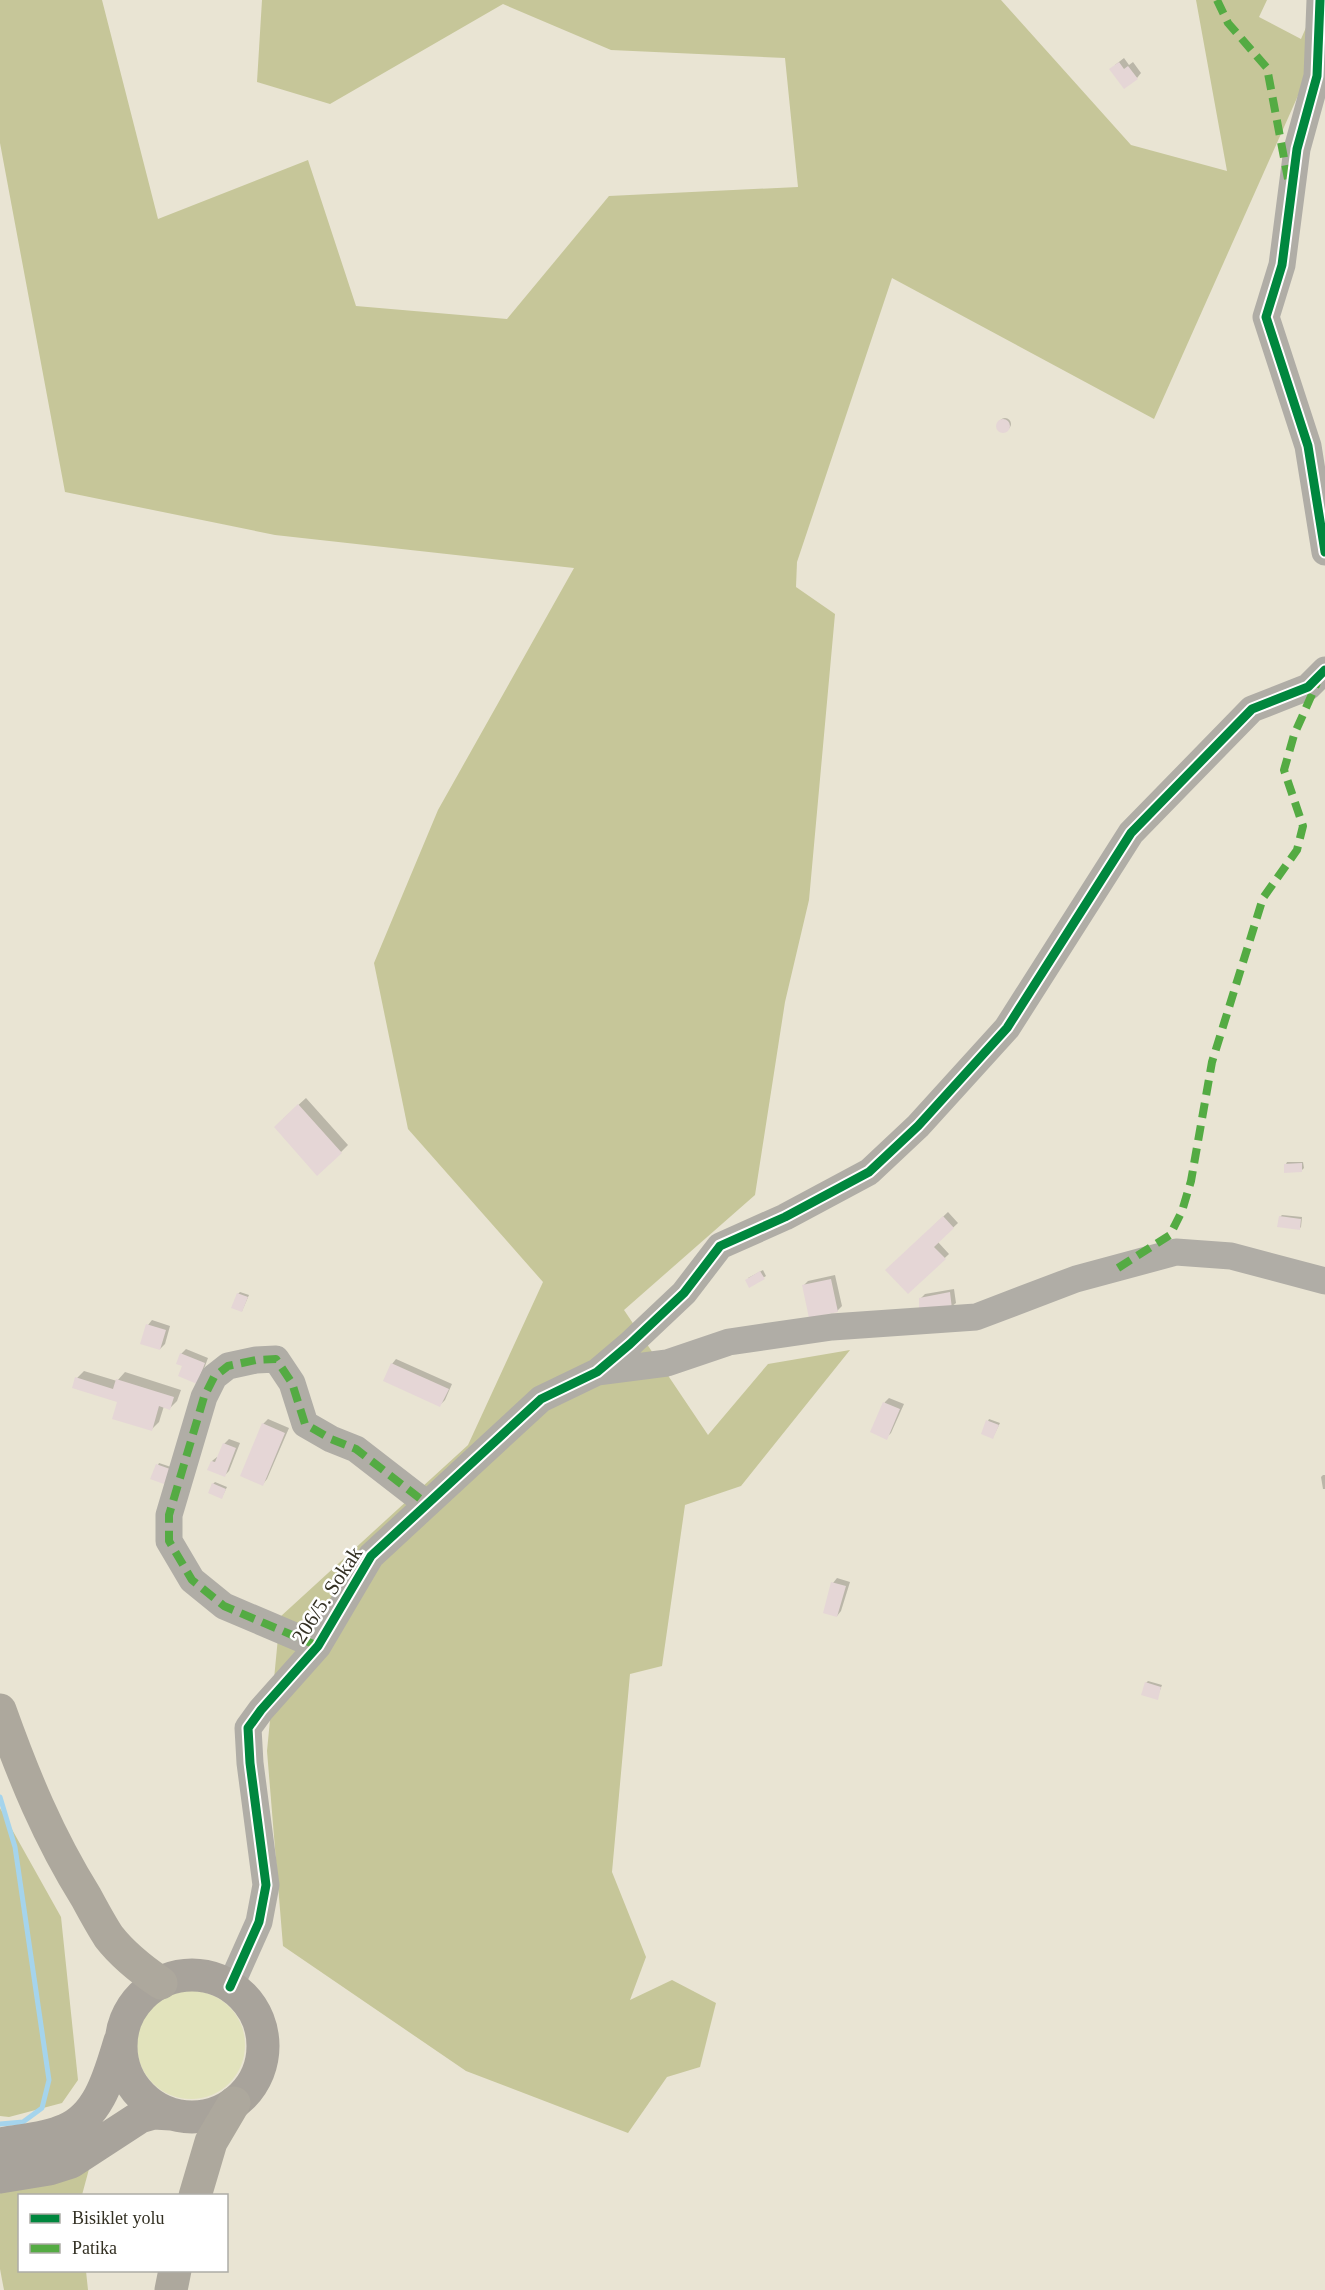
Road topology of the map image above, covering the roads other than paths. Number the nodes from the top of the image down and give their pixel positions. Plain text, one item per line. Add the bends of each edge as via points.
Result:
1 (1320, 0) edge
2 (1325, 552) edge
3 (1325, 670) edge
4 (1325, 1281) edge
5 (597, 1372) junction
6 (427, 1504) junction
7 (318, 1646) junction
8 (0, 1710) edge
9 (161, 1983) junction
10 (230, 1987) junction
11 (124, 2025) junction
12 (234, 2103) junction
13 (171, 2114) junction
14 (0, 2144) edge
15 (0, 2177) edge
16 (196, 2194) edge
17 (175, 2272) edge
18 (171, 2290) edge

1 - 2 street via 1317,76 1297,149 1282,265 1266,317 1308,446
3 - 5 street via 1308,687 1252,709 1131,833 1007,1028 918,1126 869,1172 720,1246 684,1293
4 - 5 street via 1231,1256 1176,1252 1076,1279 976,1317 832,1327 729,1342 667,1363
5 - 6 street, 206/5. Sokak via 541,1399
6 - 7 street, 206/5. Sokak via 371,1556
6 - 7 street via 356,1449 304,1424 292,1383 276,1359 228,1366 214,1377 204,1397 169,1515 170,1541 192,1580 224,1606
7 - 10 street, 206/5. Sokak via 248,1728 266,1885 259,1922
8 - 9 highway via 25,1780 78,1884 110,1937
9 - 10 main road via 196,1976
9 - 11 main road via 138,2000
10 - 12 main road via 249,2006 262,2044 262,2057 252,2083
11 - 13 main road via 121,2052 129,2079 146,2101
11 - 14 main road via 108,2079 98,2101 83,2118 66,2130
12 - 13 main road via 198,2117
12 - 16 highway via 211,2142
13 - 15 main road via 140,2117 71,2162
17 - 18 highway

